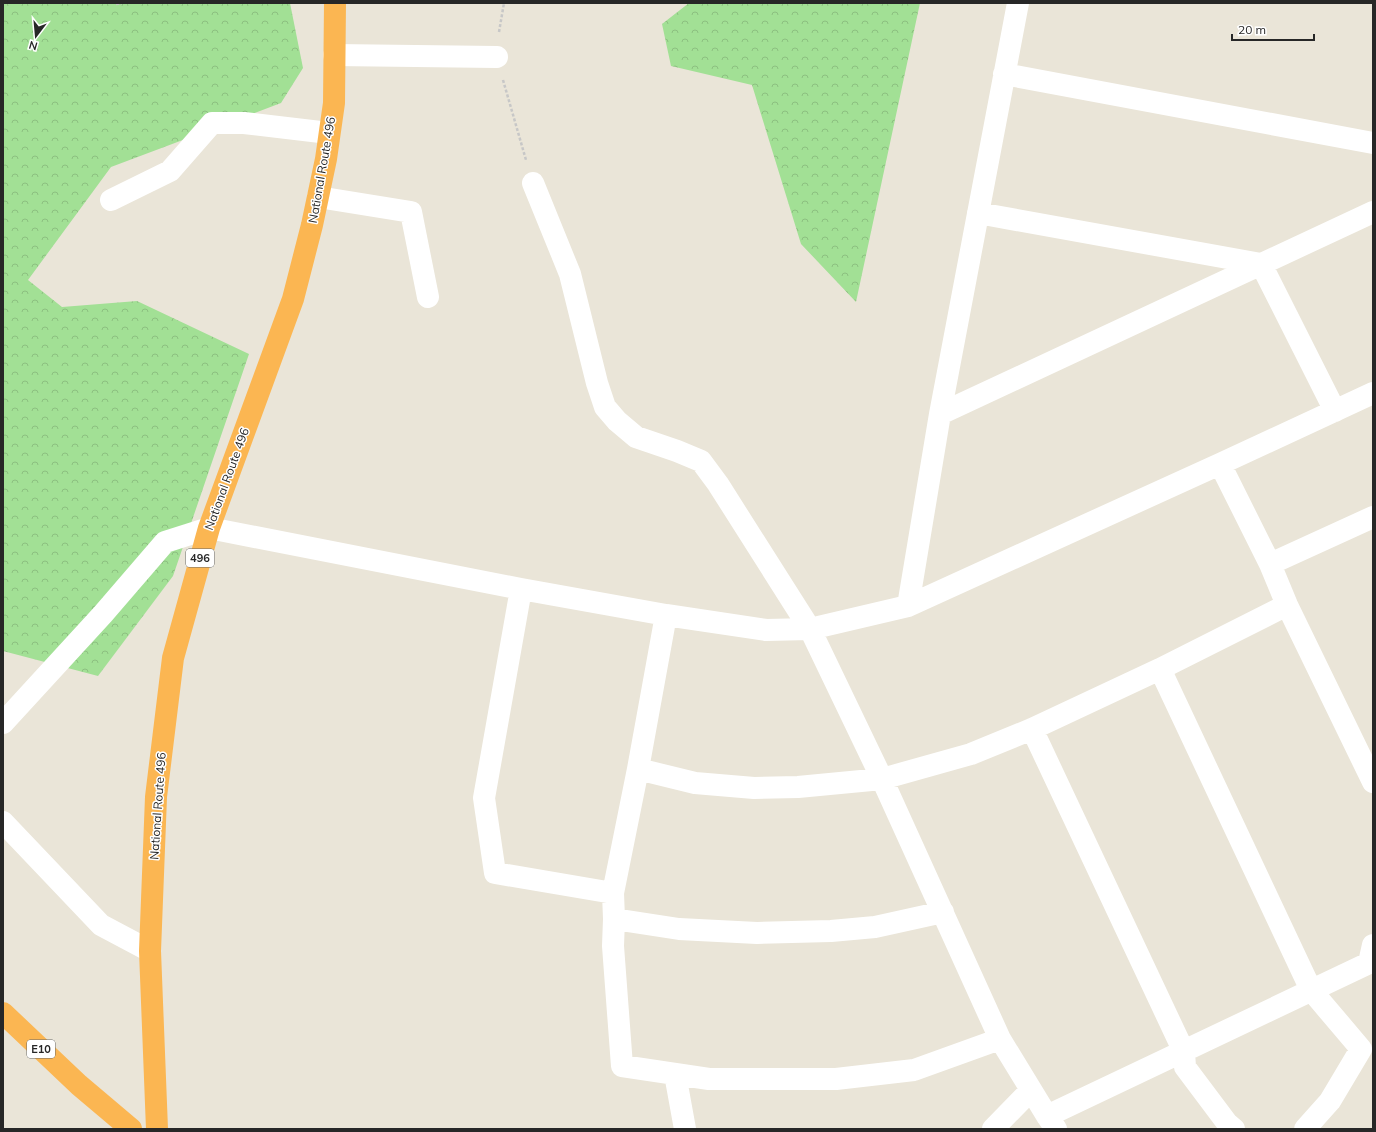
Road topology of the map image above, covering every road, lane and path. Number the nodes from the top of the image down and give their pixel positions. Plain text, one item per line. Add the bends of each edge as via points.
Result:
1 (122, 3) edge
2 (335, 3) edge
3 (504, 3) edge
4 (1018, 3) edge
5 (116, 4) dead end
6 (334, 55) junction
7 (497, 57) junction
8 (1004, 74) junction
9 (329, 133) junction
10 (1373, 143) edge
11 (533, 183) joint
12 (318, 197) junction
13 (111, 200) dead end
14 (1373, 212) edge
15 (978, 213) junction
16 (1262, 264) junction
17 (428, 298) dead end
18 (1373, 393) edge
19 (1335, 411) junction
20 (940, 414) junction
21 (1220, 464) junction
22 (1373, 516) edge
23 (209, 528) junction
24 (1270, 564) junction
25 (521, 589) junction
26 (1287, 605) junction
27 (908, 606) junction
28 (666, 615) junction
29 (810, 628) junction
30 (1160, 669) junction
31 (3, 723) edge
32 (1032, 729) junction
33 (638, 769) junction
34 (882, 779) junction
35 (1373, 782) edge
36 (3, 822) edge
37 (613, 893) junction
38 (943, 912) junction
39 (614, 919) junction
40 (1373, 945) edge
41 (150, 951) junction
42 (1311, 990) junction
43 (3, 1013) edge
44 (1000, 1039) junction
45 (1184, 1052) junction
46 (675, 1074) junction
47 (1031, 1090) junction
48 (1051, 1122) edge
49 (131, 1129) edge
50 (157, 1129) edge
51 (685, 1129) edge
52 (993, 1129) edge
53 (1234, 1129) edge
54 (1305, 1129) edge

1 - 5 path
2 - 6 highway, National Route 496 / 496
3 - 7 path
4 - 8 street
6 - 7 street
6 - 9 highway, National Route 496 / 496 via 334,103
7 - 11 path
8 - 10 street
8 - 15 street
9 - 12 highway, National Route 496 / 496
9 - 13 street via 244,123 212,123 170,171
11 - 29 street via 570,274 605,407 636,437 701,461
12 - 17 street via 411,212
12 - 23 highway, National Route 496 / 496 via 293,299
14 - 16 street
15 - 16 street
15 - 20 street
16 - 19 street
16 - 20 street
18 - 19 street
19 - 21 street
20 - 27 street
21 - 24 street
21 - 27 street
22 - 24 street
23 - 25 street
23 - 31 street via 165,542
23 - 41 highway, National Route 496 / 496 via 173,658 156,797
24 - 26 street
25 - 28 street
25 - 37 street via 484,798 495,873
26 - 30 street
26 - 35 street
27 - 29 street
28 - 29 street via 766,630
28 - 33 street
29 - 34 street
30 - 32 street
30 - 42 street
32 - 34 street via 971,754
32 - 45 street
33 - 34 street via 695,783 754,788 798,787
33 - 37 street
34 - 38 street
36 - 41 street via 101,925
37 - 39 street
38 - 39 street via 875,927 757,933 679,929
38 - 44 street
39 - 46 street via 613,946 622,1066
40 - 42 street via 1369,962
41 - 50 highway, National Route 496 / 496
42 - 45 street
42 - 54 street via 1362,1049 1330,1101
43 - 49 highway, E10 via 79,1085
44 - 46 street via 914,1070 836,1079 709,1079
44 - 47 street
45 - 48 street
45 - 53 street via 1185,1067
46 - 51 street
47 - 48 street
47 - 52 street

